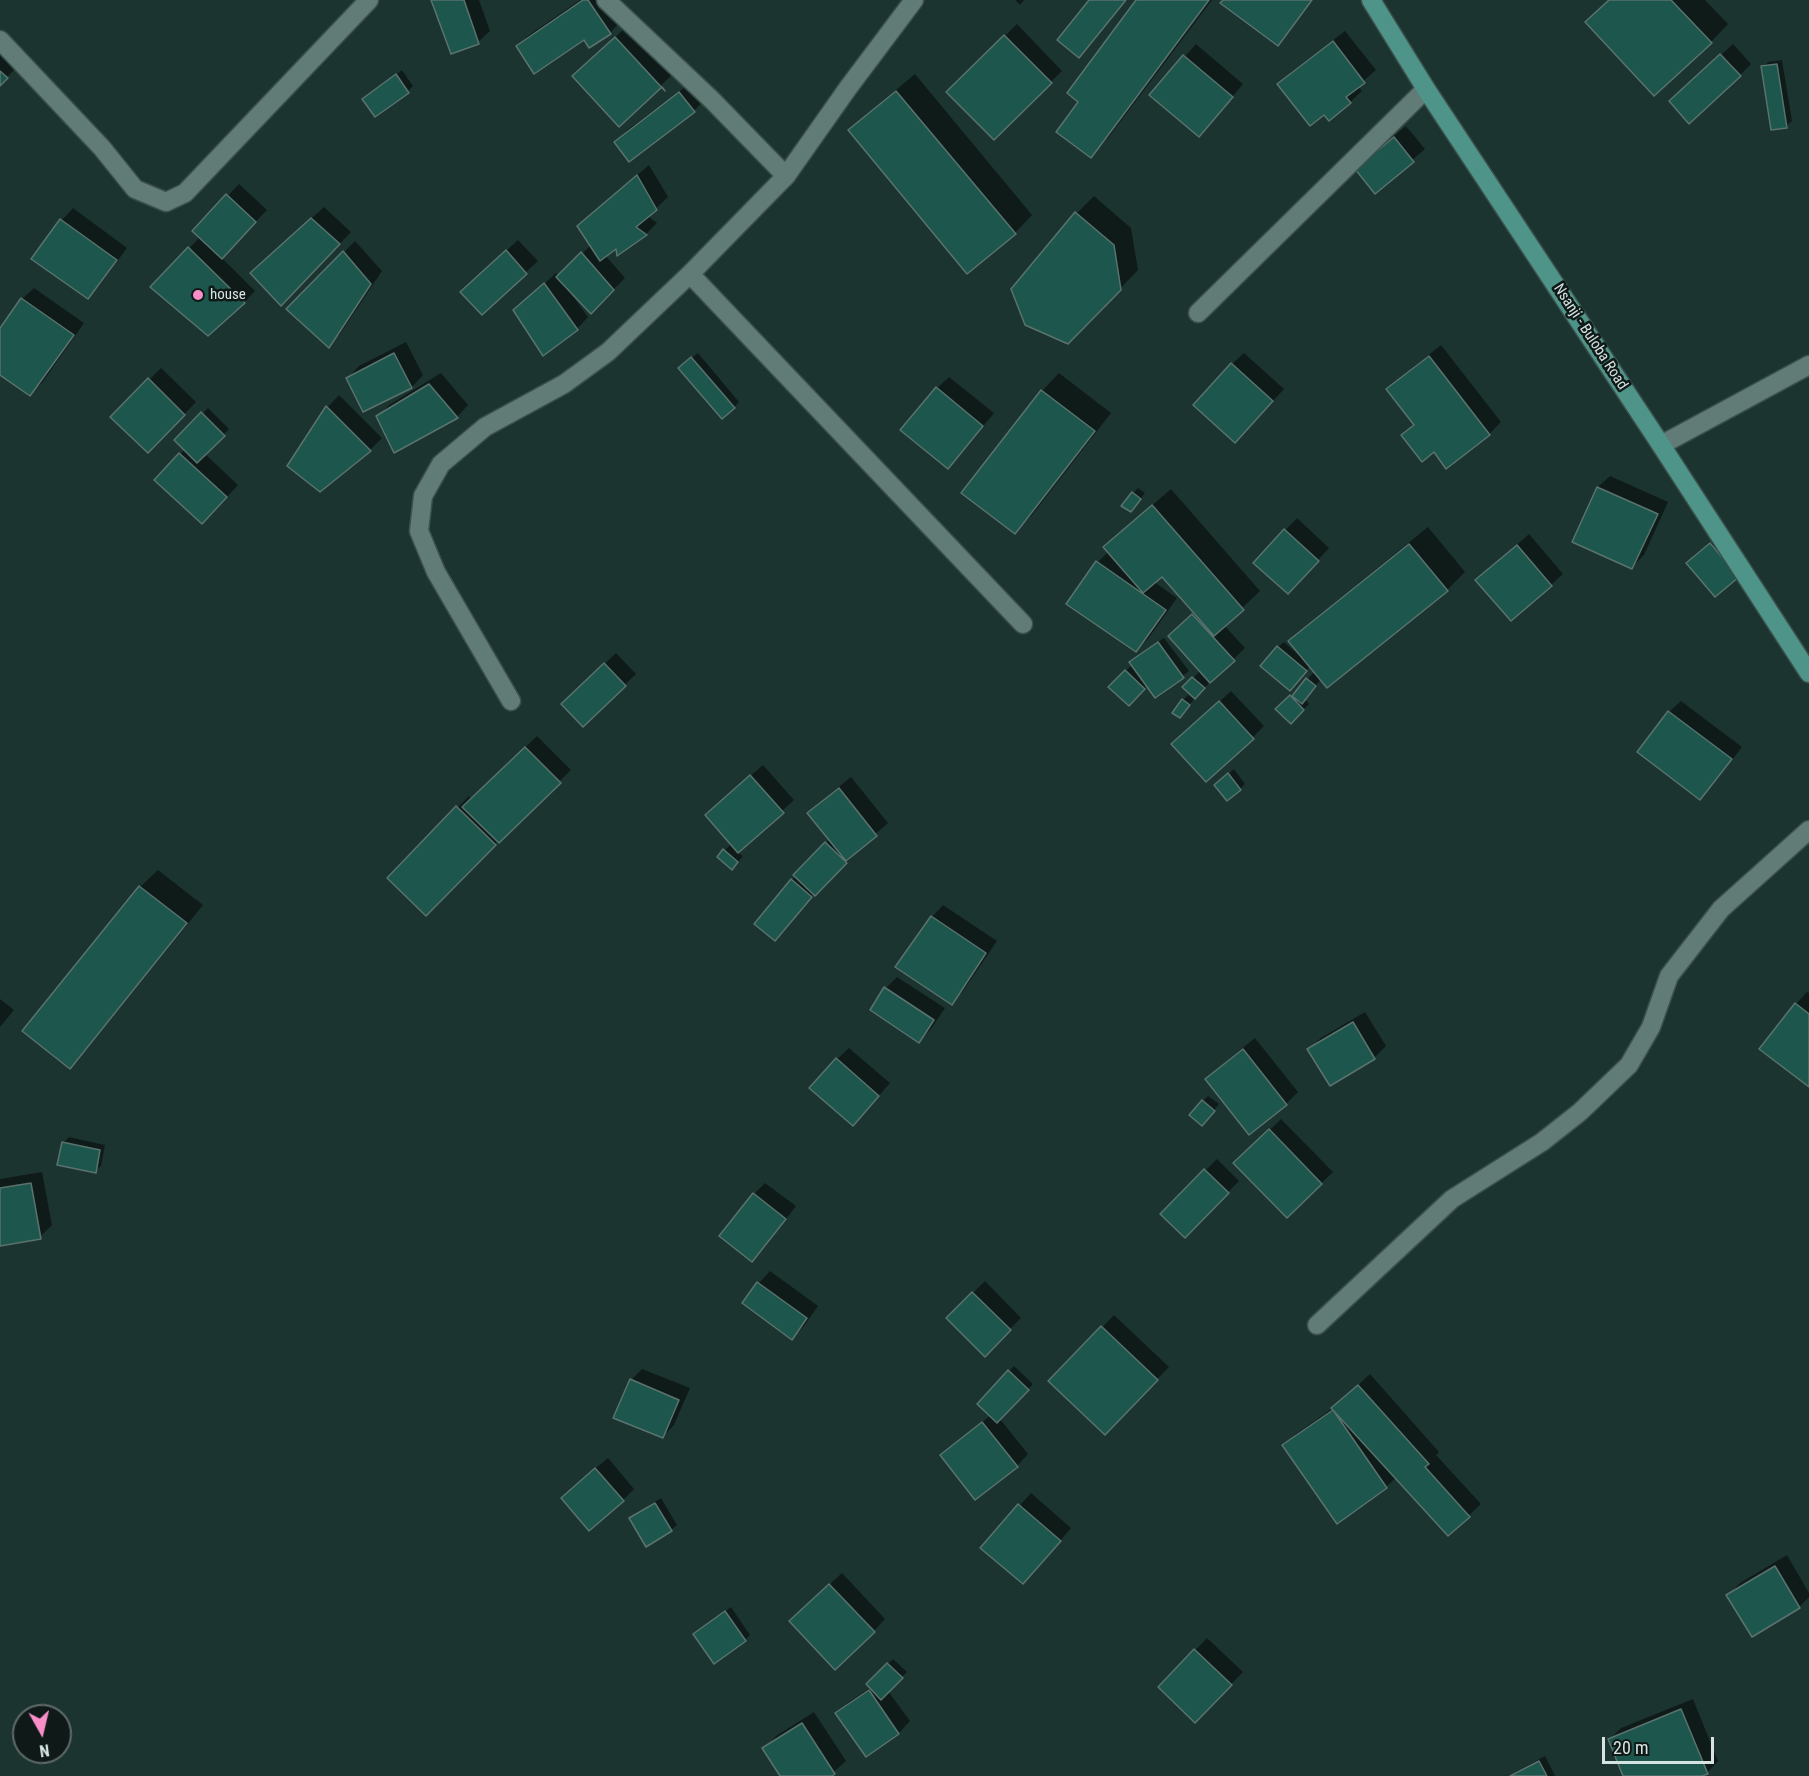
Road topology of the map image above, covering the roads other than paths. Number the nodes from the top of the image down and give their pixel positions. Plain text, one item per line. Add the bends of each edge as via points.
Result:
1 (369, 0) edge
2 (606, 0) edge
3 (914, 0) edge
4 (1371, 0) edge
5 (0, 40) edge
6 (1426, 89) junction
7 (786, 176) junction
8 (690, 274) junction
9 (1198, 313) dead end
10 (1809, 365) edge
11 (1661, 445) junction
12 (1023, 624) dead end
13 (1809, 673) edge
14 (512, 701) dead end
15 (1809, 830) edge
16 (1317, 1325) dead end

1 - 5 street via 184,193 166,202 135,189 102,148
2 - 7 street
3 - 7 street
4 - 6 main road, Nsanji - Buloba Road
6 - 9 street
6 - 11 main road, Nsanji - Buloba Road
7 - 8 street
8 - 12 street
8 - 14 street via 608,352 564,384 485,427 441,464 423,496 419,531 436,572
10 - 11 street
11 - 13 main road, Nsanji - Buloba Road
15 - 16 street via 1721,909 1669,976 1651,1027 1629,1065 1542,1142 1452,1199

